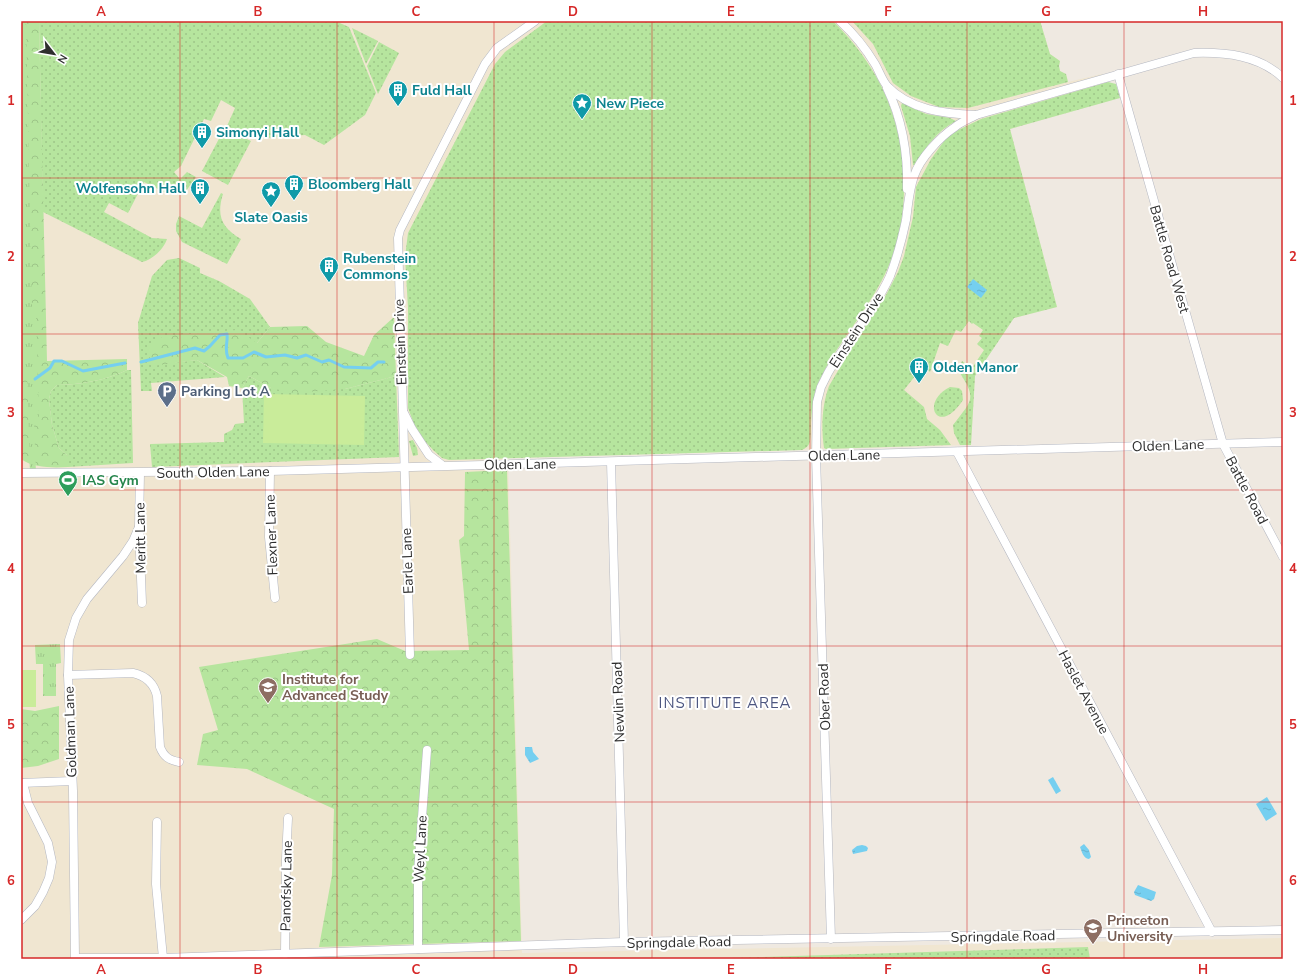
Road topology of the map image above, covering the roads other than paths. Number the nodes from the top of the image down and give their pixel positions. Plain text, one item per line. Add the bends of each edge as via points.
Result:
1 (535, 21) edge
2 (840, 21) edge
3 (1118, 74) junction
4 (1283, 78) edge
5 (886, 85) junction
6 (976, 114) junction
7 (907, 206) junction
8 (402, 409) junction
9 (1283, 442) edge
10 (1223, 444) junction
11 (957, 452) junction
12 (816, 456) junction
13 (611, 462) junction
14 (442, 465) junction
15 (405, 467) junction
16 (270, 471) junction
17 (21, 473) edge
18 (140, 473) junction
19 (139, 527) junction
20 (1283, 557) edge
21 (275, 598) dead end
22 (142, 603) dead end
23 (410, 655) dead end
24 (68, 675) junction
25 (426, 750) dead end
26 (179, 762) dead end
27 (72, 781) junction
28 (22, 783) edge
29 (288, 818) dead end
30 (157, 822) dead end
31 (21, 920) edge
32 (1283, 930) edge
33 (1212, 932) junction
34 (831, 939) junction
35 (624, 942) junction
36 (418, 949) junction
37 (285, 954) junction
38 (75, 958) joint
39 (163, 958) edge

1 - 8 street, Einstein Drive via 497,48 485,64 400,230 398,246
2 - 5 street, Einstein Drive via 860,43
3 - 4 street, Einstein Drive via 1194,54 1215,52 1250,59
3 - 6 street, Einstein Drive
3 - 10 street, Battle Road West
5 - 6 street, Einstein Drive via 902,99 937,112
5 - 7 street, Einstein Drive via 896,106 905,148 908,170
6 - 7 street, Einstein Drive via 954,127 926,156 915,174
7 - 12 street, Einstein Drive via 906,220 890,276 836,359 821,387 817,402
8 - 14 street via 429,455
8 - 15 street, Einstein Drive
9 - 10 street, Olden Lane
10 - 11 street, Olden Lane
10 - 20 street, Battle Road
11 - 12 street, Olden Lane
11 - 33 street, Haslet Avenue
12 - 13 street, Olden Lane
12 - 34 street, Ober Road
13 - 14 street, Olden Lane
13 - 35 street, Newlin Road
14 - 15 street, Olden Lane
15 - 16 street, South Olden Lane
15 - 23 street, Earle Lane
16 - 18 street, South Olden Lane
16 - 21 street, Flexner Lane via 269,537
17 - 18 street, South Olden Lane
18 - 19 street, Meritt Lane
19 - 22 street, Meritt Lane
19 - 24 street, Goldman Lane via 123,556 76,618 69,640
24 - 26 street via 133,674 149,680 157,696 160,747 168,759
24 - 27 street, Goldman Lane
25 - 36 street, Weyl Lane via 418,872
27 - 28 street
27 - 38 street, Goldman Lane
28 - 31 street via 28,803 48,843 52,862 49,878 35,906
29 - 37 street, Panofsky Lane
30 - 39 street via 156,884
32 - 33 street, Springdale Road
33 - 34 street, Springdale Road
34 - 35 street, Springdale Road
35 - 36 street, Springdale Road
36 - 37 street, Springdale Road
37 - 39 street, Springdale Road
38 - 39 street, Springdale Road

